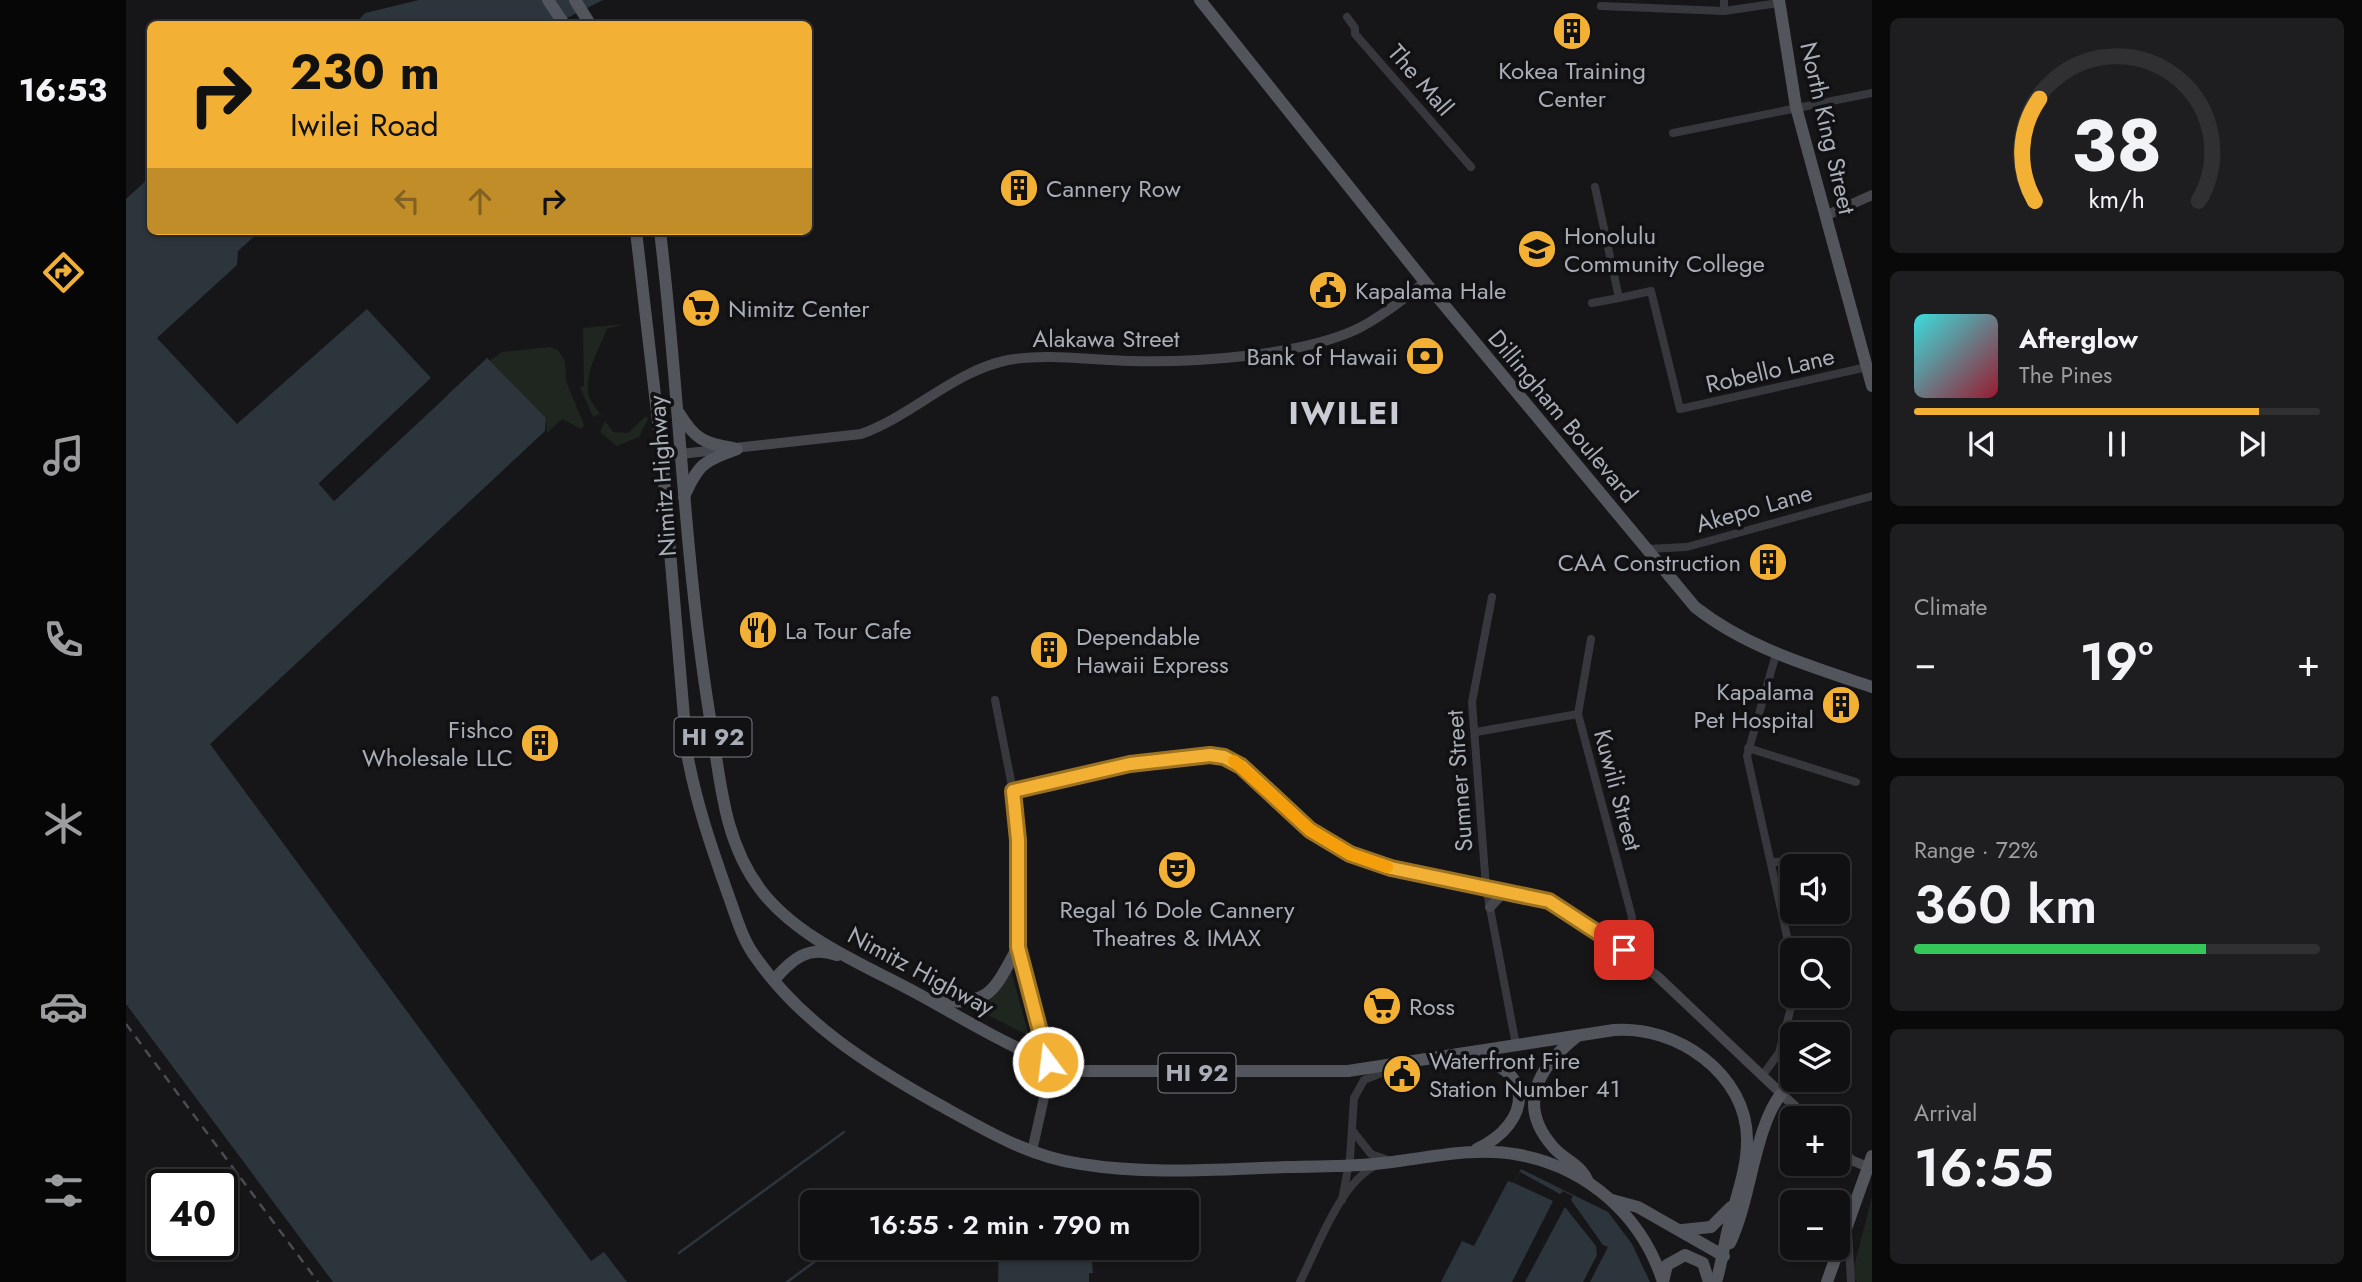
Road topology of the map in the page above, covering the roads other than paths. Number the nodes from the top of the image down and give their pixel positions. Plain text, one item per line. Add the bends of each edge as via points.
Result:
1 (548, 0) edge
2 (575, 0) edge
3 (1200, 0) edge
4 (1724, 0) edge
5 (1779, 1) edge
6 (1679, 5) edge
7 (1601, 6) dead end
8 (1724, 11) junction
9 (1347, 18) dead end
10 (562, 21) edge
11 (588, 21) edge
12 (1872, 93) edge
13 (1796, 107) junction
14 (1673, 133) dead end
15 (1471, 167) dead end
16 (1595, 187) dead end
17 (1872, 195) edge
18 (1825, 216) junction
19 (636, 235) edge
20 (660, 235) edge
21 (1425, 282) junction
22 (1619, 298) junction
23 (1592, 303) dead end
24 (1867, 367) junction
25 (1872, 386) edge
26 (678, 412) junction
27 (737, 449) junction
28 (679, 455) junction
29 (662, 456) junction
30 (1872, 496) edge
31 (684, 497) junction
32 (1646, 549) junction
33 (1492, 597) dead end
34 (1591, 639) dead end
35 (1776, 654) junction
36 (1872, 687) edge
37 (995, 701) dead end
38 (1578, 714) junction
39 (1476, 732) junction
40 (1748, 748) junction
41 (1856, 782) dead end
42 (1013, 791) junction
43 (1772, 862) junction
44 (1780, 862) edge
45 (1486, 887) junction
46 (1505, 891) junction
47 (1490, 907) junction
48 (1788, 938) edge
49 (1618, 946) junction
50 (1018, 947) junction
51 (858, 960) junction
52 (774, 981) junction
53 (927, 999) junction
54 (1791, 1008) edge
55 (1580, 1035) junction
56 (1516, 1045) junction
57 (1452, 1057) junction
58 (1048, 1062) junction
59 (1399, 1065) junction
60 (1762, 1076) junction
61 (1781, 1094) junction
62 (1794, 1106) edge
63 (1516, 1116) junction
64 (1537, 1121) junction
65 (1352, 1130) junction
66 (1474, 1150) junction
67 (1032, 1151) junction
68 (1850, 1159) edge
69 (1399, 1161) junction
70 (1870, 1161) edge
71 (1380, 1163) junction
72 (1348, 1166) junction
73 (1588, 1182) junction
74 (1342, 1200) junction
75 (1611, 1200) junction
76 (1736, 1200) junction
77 (1850, 1212) edge
78 (1678, 1230) junction
79 (1724, 1256) junction
80 (1834, 1260) edge
81 (1850, 1260) edge
82 (1300, 1282) edge
83 (1663, 1282) edge
84 (1709, 1282) edge
85 (1716, 1282) edge
86 (1827, 1282) edge
87 (1851, 1282) edge

1 - 10 main road
2 - 11 main road
3 - 21 main road, Dillingham Boulevard
4 - 8 street
5 - 8 street
5 - 13 main road, North King Street
6 - 7 street
6 - 8 street
9 - 15 street, The Mall via 1355,34
12 - 13 street
13 - 14 street
13 - 18 main road, North King Street
16 - 22 street
17 - 18 street
18 - 24 main road, North King Street
19 - 29 main road, Nimitz Highway / HI 92
20 - 26 main road, Nimitz Highway / HI 92
21 - 27 street, Alakawa Street via 1364,325 1321,342 1180,362 1037,356 1005,361 977,370 861,434
21 - 32 main road, Dillingham Boulevard
22 - 23 street
22 - 24 street, Robello Lane via 1651,291 1680,409
24 - 25 main road, North King Street
26 - 27 main road via 701,441
26 - 28 main road, Nimitz Highway / HI 92
27 - 28 street, Alakawa Street
27 - 31 main road via 705,461
28 - 29 street, Alakawa Street
28 - 31 main road, Nimitz Highway / HI 92
29 - 52 main road, Nimitz Highway / HI 92 via 694,792 747,943
30 - 32 street, Akepo Lane via 1687,547
31 - 51 main road, Nimitz Highway / HI 92 via 705,690 732,839 756,883 785,915
32 - 35 main road, Dillingham Boulevard via 1695,607
33 - 39 street, Sumner Street via 1472,692
34 - 38 street, Kuwili Street
35 - 36 main road, Dillingham Boulevard
35 - 40 street
37 - 42 street
38 - 39 street
38 - 49 street, Kuwili Street via 1632,917
39 - 45 street, Sumner Street
40 - 41 street
40 - 43 street via 1749,777
42 - 45 street via 1130,764 1217,755 1241,766 1297,820 1337,847 1391,868
42 - 50 street
43 - 44 street
43 - 48 street
45 - 46 street
45 - 47 street, Sumner Street
46 - 47 street
46 - 49 street via 1559,906
47 - 56 street, Sumner Street
49 - 60 street via 1657,976
50 - 53 main road via 1002,980 986,996 958,1003
50 - 58 street
51 - 52 main road via 825,951 806,952
51 - 53 main road, Nimitz Highway / HI 92
52 - 67 main road, Nimitz Highway / HI 92 via 812,1020 872,1066 985,1131
53 - 58 main road, Nimitz Highway / HI 92
54 - 60 street via 1779,1053
55 - 56 main road, Nimitz Highway / HI 92
55 - 64 main road via 1552,1056 1542,1071 1535,1092
55 - 76 main road, Nimitz Highway / HI 92 via 1626,1029 1650,1032 1684,1045 1713,1067 1734,1095 1746,1128
56 - 57 main road, Nimitz Highway / HI 92
57 - 59 main road, Nimitz Highway / HI 92
57 - 63 main road via 1482,1059 1503,1068 1518,1092
58 - 59 main road, Nimitz Highway / HI 92 via 1116,1074 1324,1072
58 - 67 street via 1050,1071
59 - 65 street via 1360,1085 1354,1098
60 - 61 street
61 - 62 street
61 - 79 main road via 1764,1128 1741,1215
63 - 64 main road
63 - 66 main road via 1494,1141
64 - 73 main road via 1554,1149 1583,1169
65 - 69 street via 1371,1154
65 - 72 street
66 - 69 main road, Nimitz Highway / HI 92
66 - 73 main road, Nimitz Highway / HI 92 via 1536,1159
67 - 72 main road, Nimitz Highway / HI 92 via 1079,1164 1139,1169
68 - 70 street
69 - 71 main road, Nimitz Highway / HI 92
70 - 77 main road
71 - 72 main road, Nimitz Highway / HI 92
71 - 74 street via 1363,1174
72 - 74 street
73 - 75 main road, Nimitz Highway / HI 92
74 - 82 street
75 - 78 main road via 1627,1203
75 - 83 main road, Nimitz Highway / HI 92 via 1644,1240
76 - 78 main road via 1711,1227
76 - 79 main road, Nimitz Highway / HI 92
78 - 79 main road
79 - 85 main road, Nimitz Highway / HI 92
80 - 86 main road
81 - 87 street
83 - 84 main road via 1667,1265 1685,1255 1703,1263

